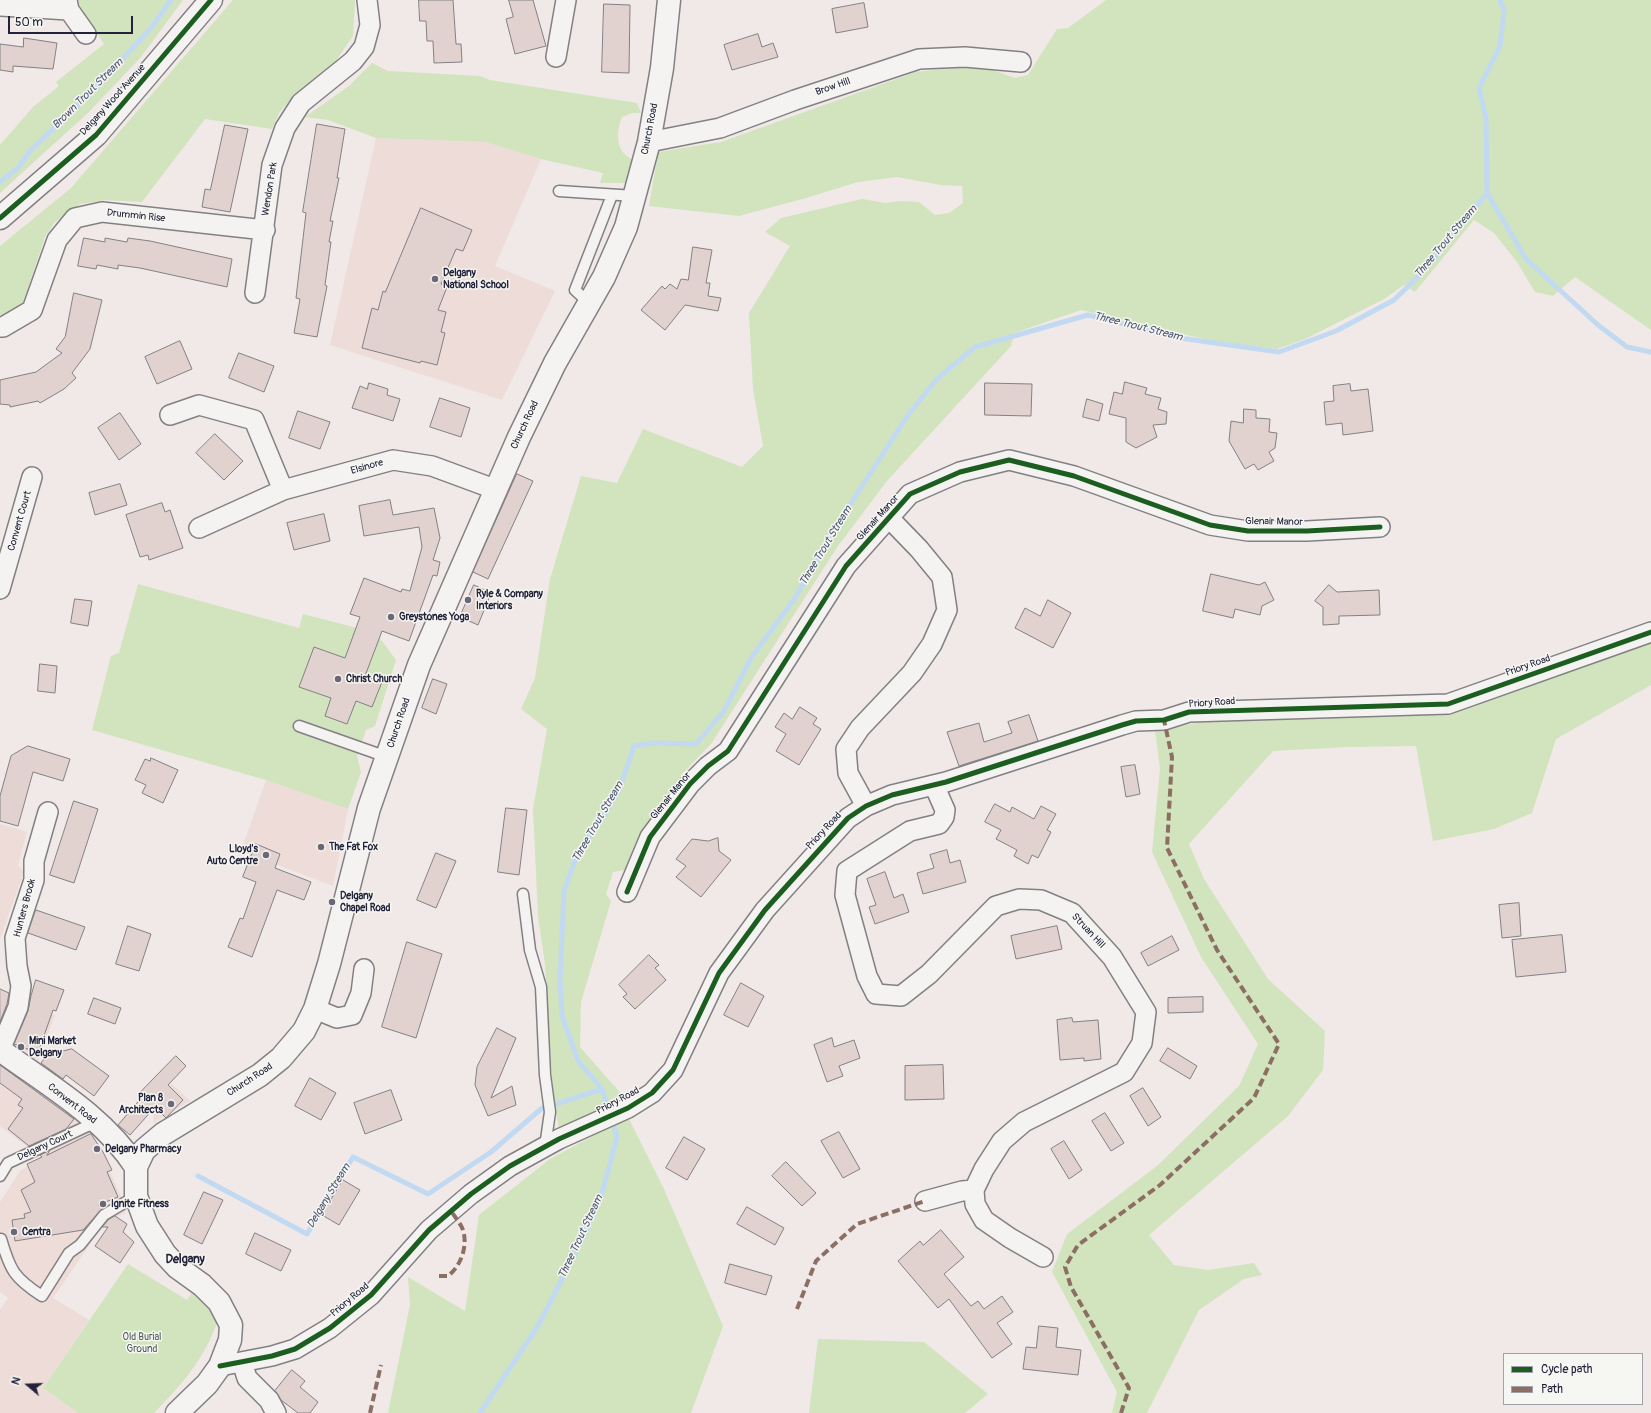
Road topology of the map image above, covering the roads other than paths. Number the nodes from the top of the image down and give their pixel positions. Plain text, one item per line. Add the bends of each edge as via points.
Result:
1 (211, 0) edge
2 (367, 0) edge
3 (566, 0) edge
4 (669, 0) edge
5 (68, 5) edge
6 (0, 6) edge
7 (86, 34) dead end
8 (556, 57) dead end
9 (1021, 62) dead end
10 (649, 142) junction
11 (559, 191) dead end
12 (612, 194) junction
13 (635, 196) junction
14 (0, 218) edge
15 (265, 230) junction
16 (255, 293) dead end
17 (589, 303) junction
18 (0, 327) edge
19 (170, 415) dead end
20 (32, 477) dead end
21 (283, 490) junction
22 (497, 490) junction
23 (890, 518) junction
24 (1380, 527) dead end
25 (199, 528) dead end
26 (0, 589) edge
27 (1651, 632) edge
28 (300, 726) dead end
29 (387, 757) junction
30 (934, 785) junction
31 (866, 806) junction
32 (48, 812) dead end
33 (627, 892) dead end
34 (523, 894) dead end
35 (364, 968) dead end
36 (315, 1009) junction
37 (0, 1050) edge
38 (96, 1122) junction
39 (546, 1147) junction
40 (136, 1167) junction
41 (0, 1176) edge
42 (974, 1190) junction
43 (136, 1196) junction
44 (925, 1201) dead end
45 (1, 1240) dead end
46 (1043, 1257) dead end
47 (242, 1362) junction
48 (220, 1366) junction
49 (177, 1413) edge
50 (276, 1413) edge

1 - 14 main road, Delgany Wood Avenue via 96,135
2 - 15 street, Wendon Park via 370,25 364,47 353,61 301,103 285,128 272,165
3 - 8 street
4 - 10 main road, Church Road via 662,68
5 - 6 street
5 - 7 street
9 - 10 street, Brow Hill via 965,57 919,59 720,128
10 - 13 main road, Church Road
11 - 12 lane
12 - 13 lane
12 - 17 lane via 575,290
13 - 17 main road, Church Road via 626,227 604,277
15 - 16 street, Wendon Park
15 - 18 street, Drummin Rise via 102,212 75,218 58,240 32,310
17 - 22 main road, Church Road via 519,437
19 - 21 street via 199,406 254,420
20 - 26 street, Convent Court
21 - 22 street, Elsinore via 393,460 432,466
21 - 25 street, Elsinore
22 - 29 main road, Church Road via 419,665
23 - 24 street, Glenair Manor via 910,494 960,472 1009,460 1074,476 1210,525 1248,532
23 - 31 street, Glenair Manor via 942,577 946,610 932,644 912,673 860,728 846,749 848,773
23 - 33 street, Glenair Manor via 846,566 728,751 690,784 650,837
27 - 30 street, Priory Road via 1448,704 1189,712 1164,720 1136,721
28 - 29 lane
29 - 36 main road, Church Road via 369,808
30 - 31 street, Priory Road via 892,795
30 - 42 street, Struan Hill via 945,810 939,824 910,831 847,871 845,895 867,976 876,994 901,996 929,974 996,906 1019,900 1041,900 1072,912 1112,957 1146,1012 1142,1043 1124,1072 1024,1122 1002,1141 984,1168
31 - 39 street, Priory Road via 848,818 765,910 719,973 673,1070 652,1093 628,1108
32 - 37 street, Hunters Brook via 34,861 34,880 15,938 21,986 18,1007
34 - 39 lane via 530,950 541,987 545,1075 550,1112
35 - 36 street via 362,993 352,1015 337,1018
36 - 40 main road, Church Road via 304,1031 281,1058 260,1075 163,1134 144,1150
37 - 38 main road, Convent Road via 85,1111
38 - 40 main road, Convent Road via 123,1148
38 - 41 lane, Delgany Court via 8,1163
39 - 47 street, Priory Road via 510,1166 471,1194 429,1230 371,1295 330,1328 295,1349
40 - 43 main road, Church Road
42 - 44 street
42 - 46 street via 975,1204 984,1220
43 - 45 lane via 104,1215 80,1245 69,1253 42,1296 23,1284 17,1276
43 - 48 main road, Church Road via 147,1226 165,1254 215,1298 227,1315 231,1325 230,1340
47 - 48 street, Priory Road
47 - 50 street via 247,1378 269,1400
48 - 49 main road, Church Road via 207,1384

